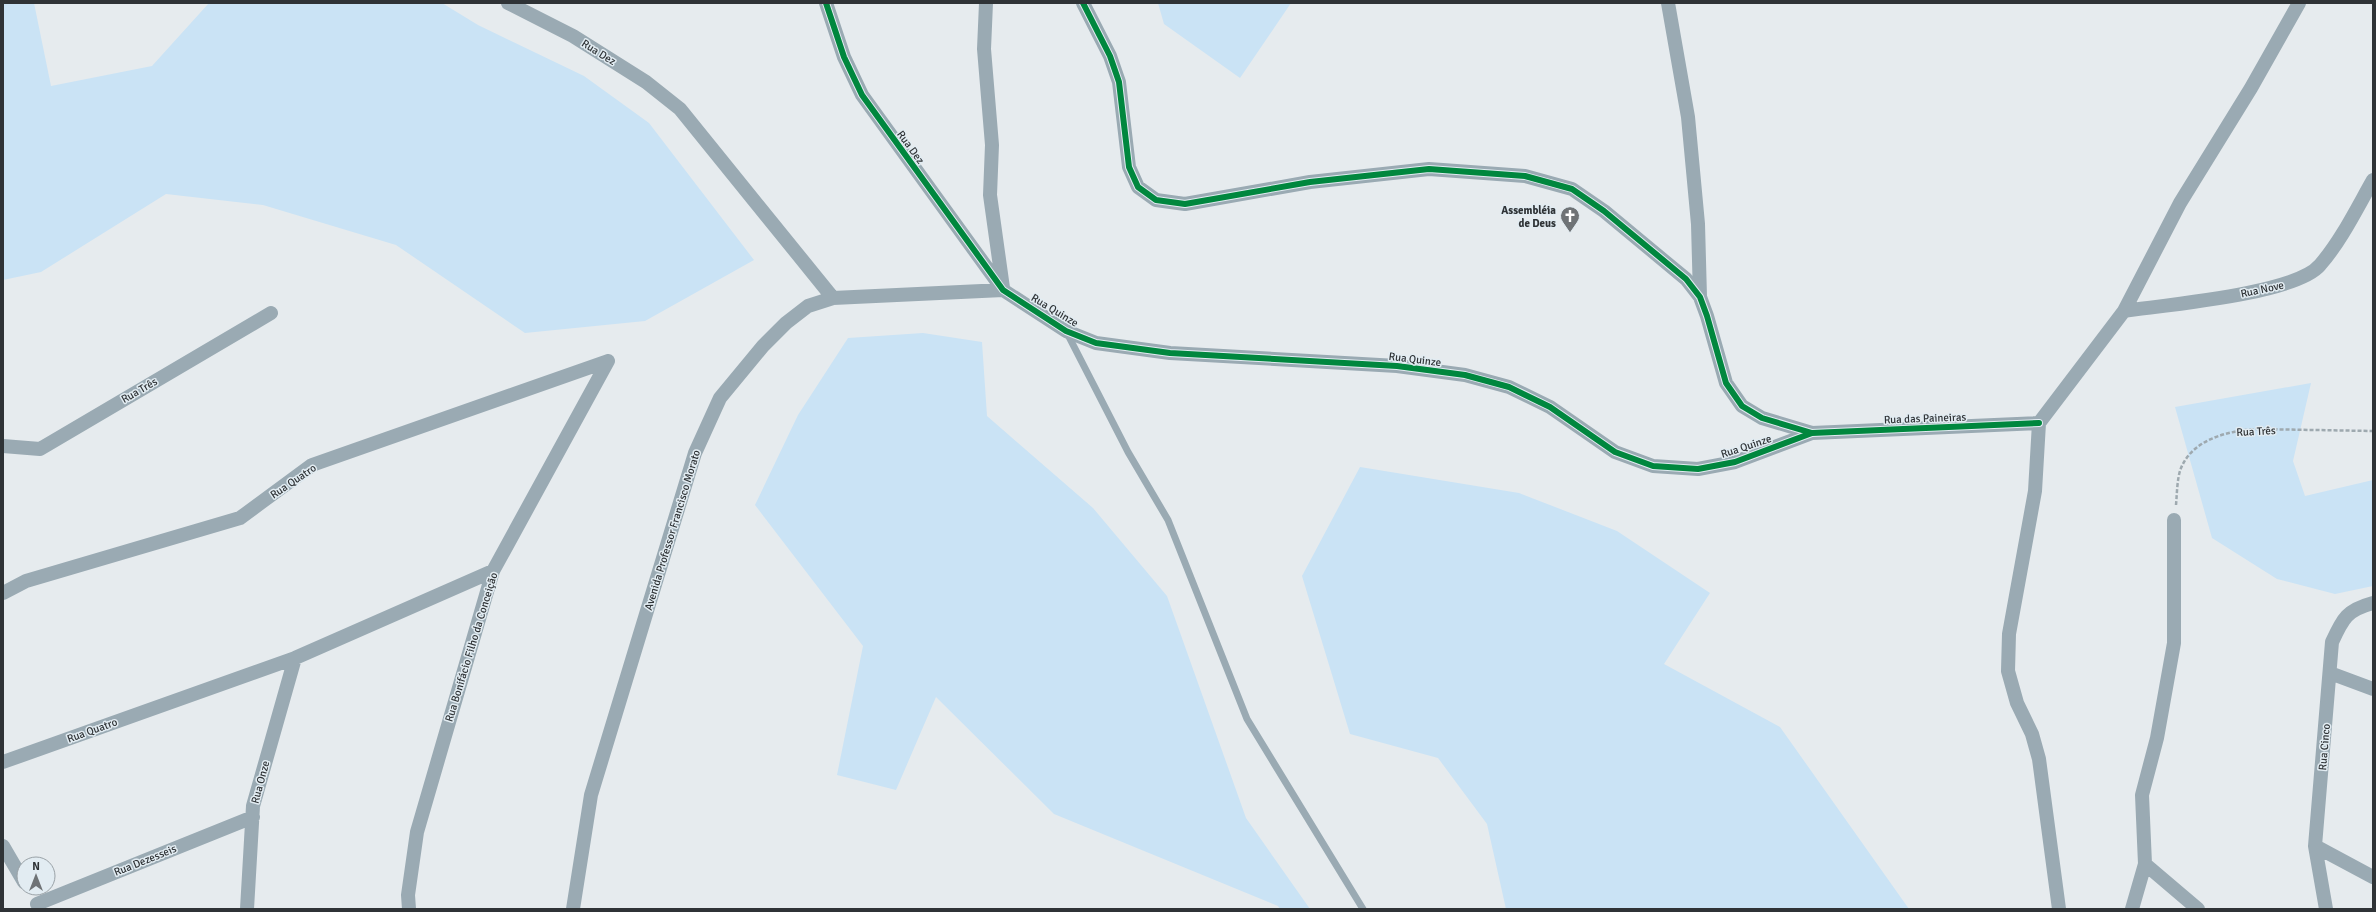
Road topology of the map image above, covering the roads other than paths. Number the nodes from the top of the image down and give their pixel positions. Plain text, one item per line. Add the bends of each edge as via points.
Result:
1 (508, 3) edge
2 (826, 3) edge
3 (986, 3) edge
4 (1083, 3) edge
5 (1668, 3) edge
6 (2299, 3) edge
7 (2373, 180) edge
8 (1003, 290) junction
9 (1700, 297) junction
10 (833, 298) junction
11 (2124, 311) junction
12 (271, 313) dead end
13 (1066, 331) junction
14 (608, 360) joint
15 (2039, 423) junction
16 (1812, 433) junction
17 (3, 446) edge
18 (2174, 520) road end
19 (493, 571) junction
20 (3, 593) edge
21 (2373, 603) edge
22 (295, 658) junction
23 (2330, 673) junction
24 (2373, 689) edge
25 (3, 762) edge
26 (253, 817) junction
27 (3, 846) edge
28 (2315, 846) junction
29 (2145, 864) junction
30 (16, 868) edge
31 (2373, 877) edge
32 (32, 896) edge
33 (38, 906) edge
34 (247, 909) edge
35 (409, 909) edge
36 (573, 909) edge
37 (1362, 909) edge
38 (2059, 909) edge
39 (2132, 909) edge
40 (2198, 909) edge
41 (2326, 909) edge

1 - 10 street, Rua Dez via 573,36 646,82 680,109
2 - 8 street, Rua Dez via 844,57 862,95
3 - 8 street via 984,49 992,145 990,195
4 - 9 street via 1110,56 1119,82 1129,167 1138,187 1156,200 1185,204 1310,182 1429,169 1526,176 1572,189 1592,202 1686,279
5 - 9 street via 1688,118 1698,224
6 - 11 street via 2251,88 2180,203
7 - 11 street, Rua Nove via 2319,266 2290,283 2248,293
8 - 10 street, Avenida Professor Francisco Morato
8 - 13 street, Rua Quinze
9 - 16 street via 1708,316 1726,383 1742,406 1762,418
10 - 36 street, Avenida Professor Francisco Morato via 808,306 763,346 720,398 695,453 592,795
11 - 15 street
12 - 17 street, Rua Três via 40,449
13 - 16 street, Rua Quinze via 1096,343 1170,353 1397,366 1465,375 1516,391 1550,407 1615,452 1653,466 1698,469 1735,462
13 - 37 lane via 1128,452 1168,520 1247,719
14 - 19 street, Rua Bonifácio Filho da Conceição
14 - 20 street, Rua Quatro via 312,466 240,518 26,581
15 - 16 street, Rua das Paineiras
15 - 38 street via 2035,490 2009,634 2008,671 2017,703 2032,734 2039,759
18 - 29 street via 2174,643 2157,738 2142,795
19 - 22 street, Rua Quatro
19 - 35 street, Rua Bonifácio Filho da Conceição via 417,832 408,895
21 - 23 street, Rua Cinco via 2360,606 2343,619 2332,642
22 - 25 street, Rua Quatro
22 - 26 street, Rua Onze via 253,806
23 - 24 street
23 - 28 street, Rua Cinco
26 - 33 street, Rua Dezesseis
26 - 34 street, Rua Onze
27 - 30 street
28 - 31 street
28 - 41 street, Rua Cinco
29 - 39 street
29 - 40 street
32 - 33 street

